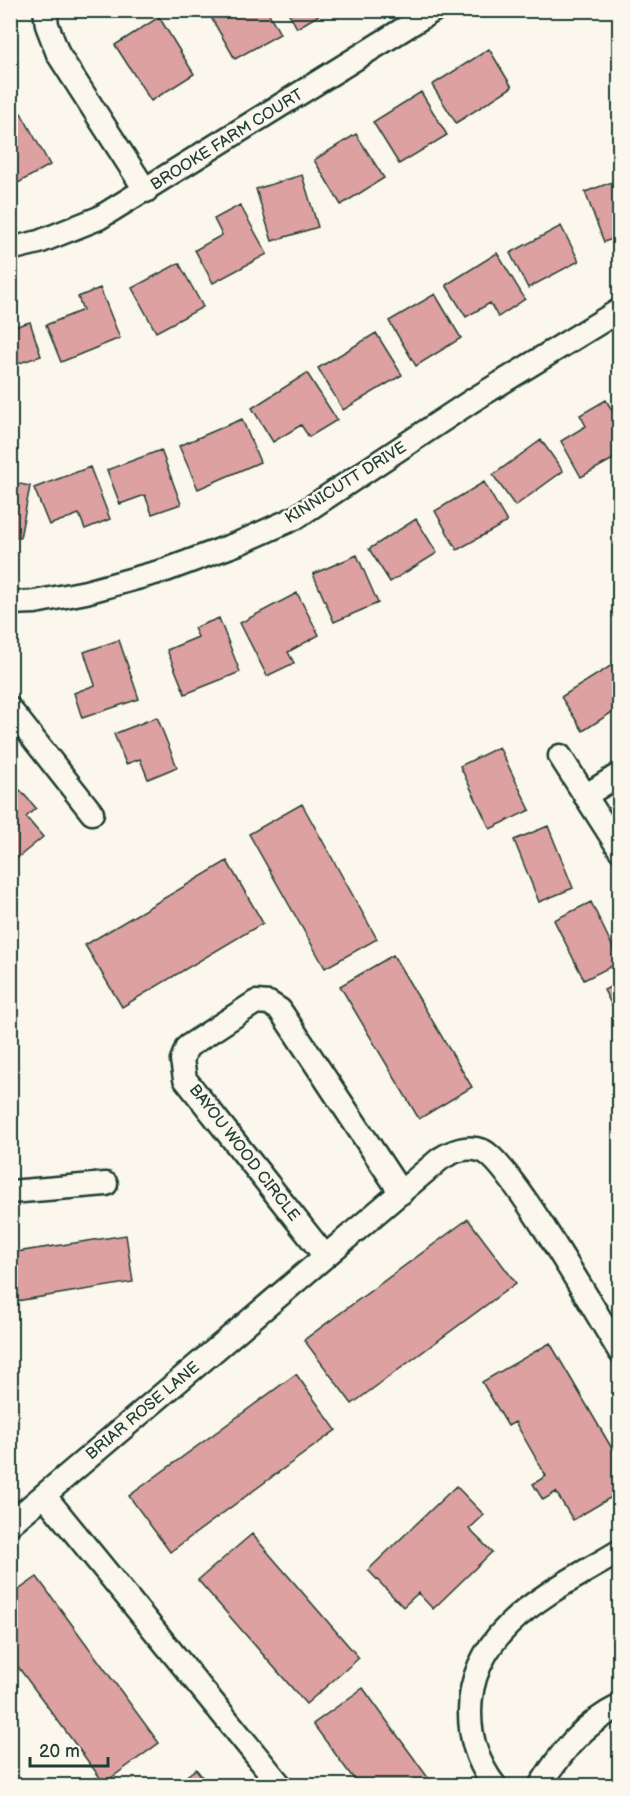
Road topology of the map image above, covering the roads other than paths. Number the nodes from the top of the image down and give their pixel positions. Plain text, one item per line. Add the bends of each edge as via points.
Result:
1 (45, 10) edge
2 (434, 10) edge
3 (146, 191) junction
4 (10, 249) edge
5 (620, 310) edge
6 (10, 603) edge
7 (10, 709) edge
8 (560, 756) dead end
9 (620, 774) edge
10 (585, 796) junction
11 (92, 813) dead end
12 (620, 850) edge
13 (106, 1184) dead end
14 (11, 1189) edge
15 (401, 1193) junction
16 (325, 1256) junction
17 (620, 1352) edge
18 (44, 1495) junction
19 (10, 1524) edge
20 (620, 1551) edge
21 (620, 1706) edge
22 (281, 1785) edge
23 (495, 1785) edge
24 (540, 1785) edge

1 - 3 street via 58,54
2 - 3 street, BROOKE FARM COURT
3 - 4 street, BROOKE FARM COURT via 99,218
5 - 6 street, KINNICUTT DRIVE via 473,400 295,518 166,570 86,592
7 - 11 street
8 - 10 street
9 - 10 street
10 - 12 street
13 - 14 street
15 - 16 street, BRIAR ROSE LANE
15 - 16 street, BAYOU WOOD CIRCLE via 280,1010 269,1003 256,1002 187,1047 182,1060 185,1079
15 - 17 street, BRIAR ROSE LANE via 453,1151 468,1148 496,1160
16 - 18 street, BRIAR ROSE LANE
18 - 19 street, BRIAR ROSE LANE
18 - 22 street
20 - 23 street via 519,1614 486,1651 476,1671 470,1698 470,1726 477,1754
21 - 24 street via 580,1731

